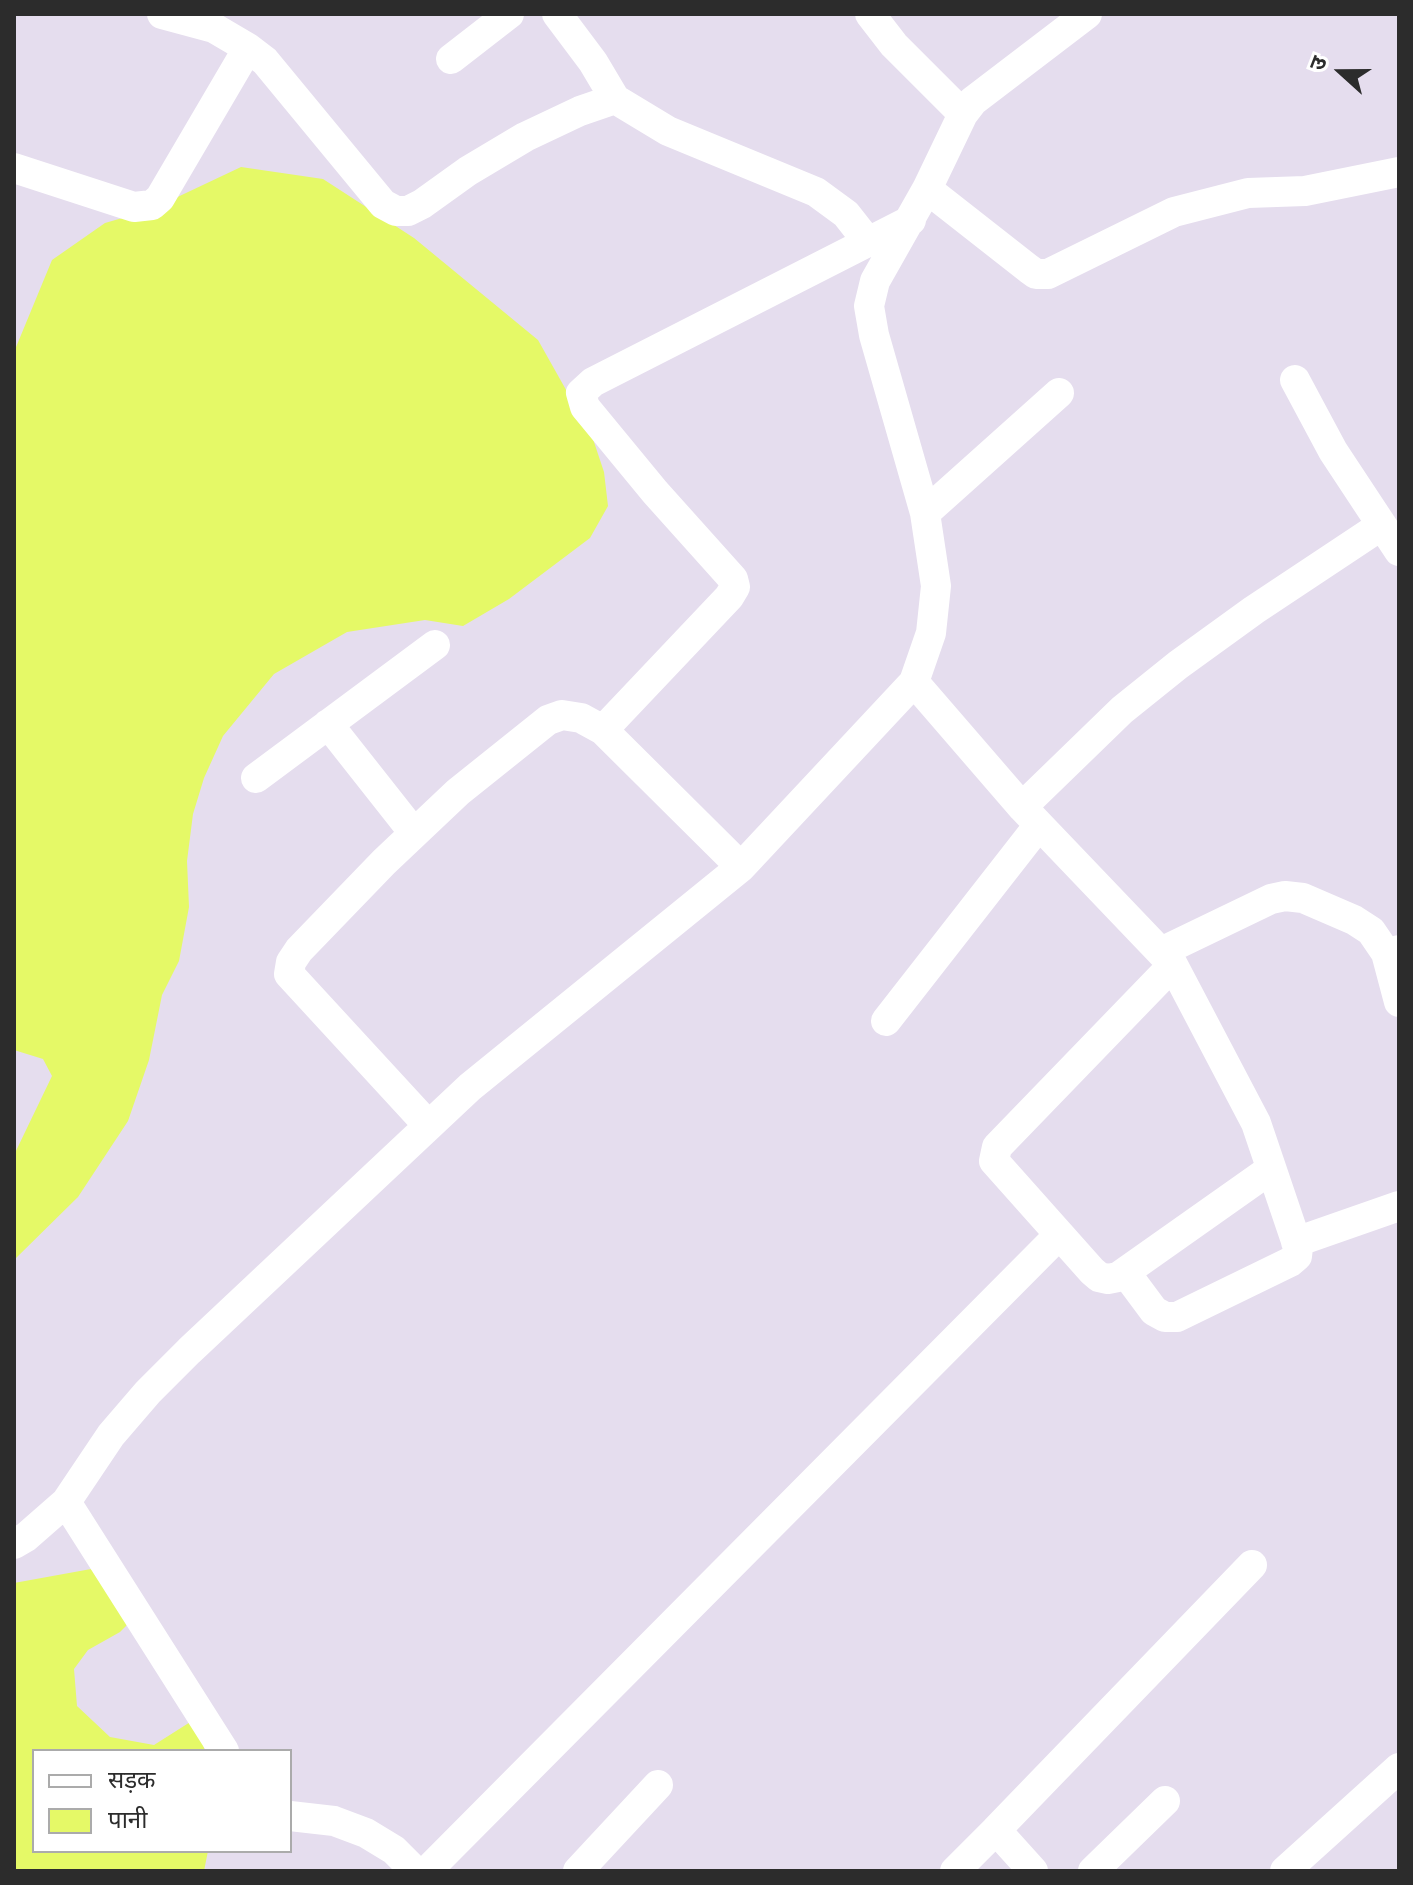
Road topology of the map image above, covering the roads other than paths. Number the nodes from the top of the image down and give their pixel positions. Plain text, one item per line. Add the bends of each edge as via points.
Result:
1 (162, 14) edge
2 (509, 14) edge
3 (557, 14) edge
4 (870, 14) edge
5 (1087, 14) edge
6 (217, 21) edge
7 (248, 48) junction
8 (451, 59) dead end
9 (615, 99) junction
10 (963, 114) junction
11 (14, 168) edge
12 (1399, 172) edge
13 (927, 189) junction
14 (911, 220) junction
15 (868, 242) junction
16 (1295, 380) dead end
17 (1059, 393) dead end
18 (925, 513) junction
19 (1382, 525) junction
20 (1399, 551) edge
21 (435, 645) dead end
22 (914, 682) junction
23 (328, 724) junction
24 (603, 730) junction
25 (256, 778) dead end
26 (1031, 816) junction
27 (414, 833) junction
28 (741, 867) junction
29 (1392, 952) edge
30 (1167, 959) junction
31 (1399, 1002) edge
32 (886, 1021) dead end
33 (428, 1125) junction
34 (1271, 1169) junction
35 (1399, 1206) edge
36 (1059, 1235) junction
37 (1296, 1242) junction
38 (1125, 1272) junction
39 (66, 1502) junction
40 (14, 1544) edge
41 (1252, 1565) dead end
42 (223, 1749) edge
43 (1399, 1768) edge
44 (658, 1785) dead end
45 (1165, 1801) dead end
46 (292, 1816) edge
47 (996, 1830) junction
48 (415, 1871) edge
49 (427, 1871) edge
50 (578, 1871) edge
51 (955, 1871) edge
52 (1033, 1871) edge
53 (1093, 1871) edge
54 (1285, 1871) edge

1 - 6 street
2 - 8 street
3 - 9 street
4 - 10 street
5 - 10 street
6 - 7 street
7 - 9 street via 265,61 383,204 396,211 422,204 525,137
7 - 11 street via 152,205 134,207
9 - 15 street via 668,131 816,192 846,214
10 - 13 street
12 - 13 street via 1305,191 1248,193 1174,212 1048,274 1036,274
13 - 14 street
14 - 15 street
14 - 18 street via 875,281 869,306
15 - 24 street via 593,382 581,393 585,407 735,587
16 - 19 street
17 - 18 street
18 - 22 street via 936,586 931,633
19 - 20 street
19 - 26 street via 1254,610 1122,710
21 - 23 street
22 - 26 street
22 - 28 street
23 - 25 street
23 - 27 street
24 - 27 street via 581,718 562,715 548,720
24 - 28 street
26 - 30 street
26 - 32 street
27 - 33 street via 299,950 289,974
28 - 33 street
29 - 30 street via 1354,920 1303,898 1285,896
29 - 31 street
30 - 34 street via 1256,1123
30 - 36 street via 994,1153 1000,1170
33 - 39 street via 148,1392
34 - 37 street
34 - 38 street
35 - 37 street
36 - 38 street via 1099,1277
36 - 49 street
37 - 38 street via 1297,1256 1290,1262 1177,1317 1154,1311
39 - 40 street
39 - 42 street
41 - 47 street
43 - 54 street
44 - 50 street
45 - 53 street
46 - 48 street via 334,1821 366,1833
47 - 51 street
47 - 52 street

